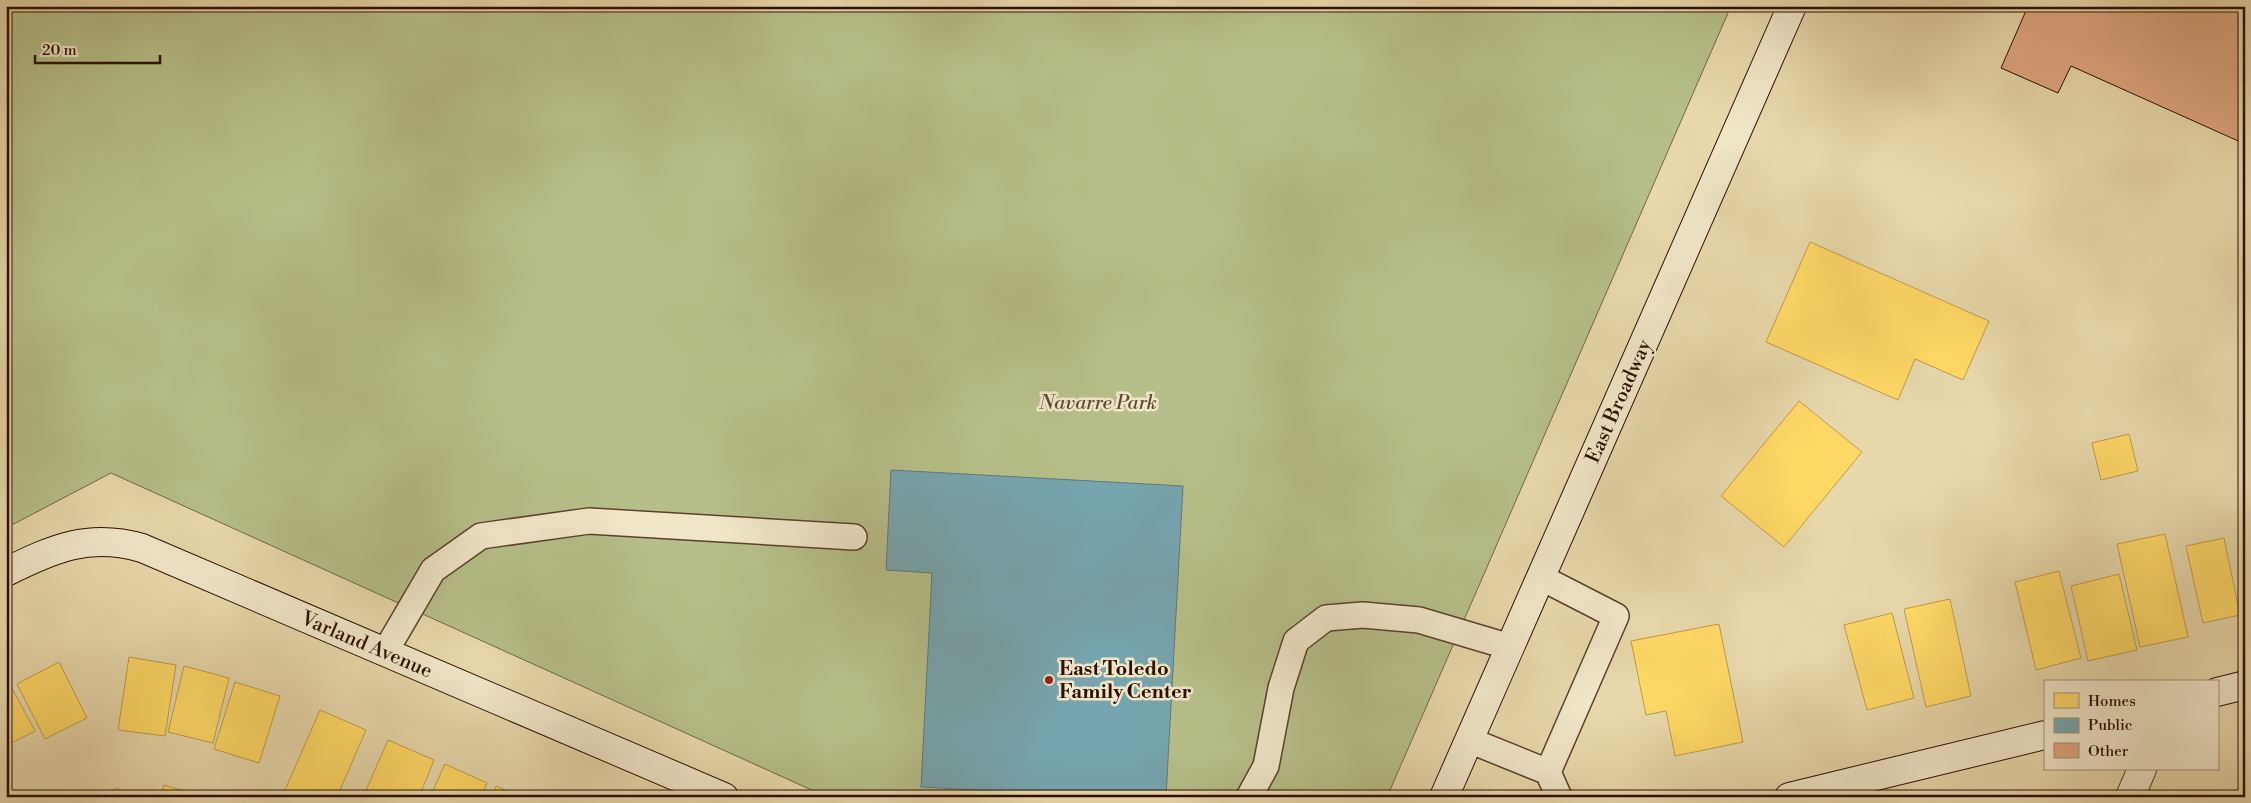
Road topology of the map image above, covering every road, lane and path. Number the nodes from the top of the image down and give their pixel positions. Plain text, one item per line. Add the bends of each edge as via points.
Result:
1 (1792, 6) edge
2 (854, 537) dead end
3 (6, 572) edge
4 (1540, 577) junction
5 (1510, 646) junction
6 (385, 652) junction
7 (2245, 685) edge
8 (2218, 692) edge
9 (2044, 734) edge
10 (1469, 740) junction
11 (2142, 770) edge
12 (1548, 772) junction
13 (724, 797) edge
14 (1249, 797) edge
15 (1444, 797) edge
16 (1559, 797) edge
17 (1789, 797) edge
18 (2130, 797) edge

1 - 4 street, East Broadway
2 - 6 lane via 589,521 481,536 433,570
3 - 6 street, Varland Avenue via 45,552 89,542 121,542 152,552
4 - 5 street, East Broadway
4 - 12 lane via 1616,616
5 - 10 street, East Broadway
5 - 14 lane via 1418,620 1363,616 1326,618 1296,641 1281,688 1266,766
6 - 13 street, Varland Avenue
7 - 8 street
9 - 17 street
10 - 12 lane
10 - 15 street, East Broadway
11 - 18 street
12 - 16 lane

